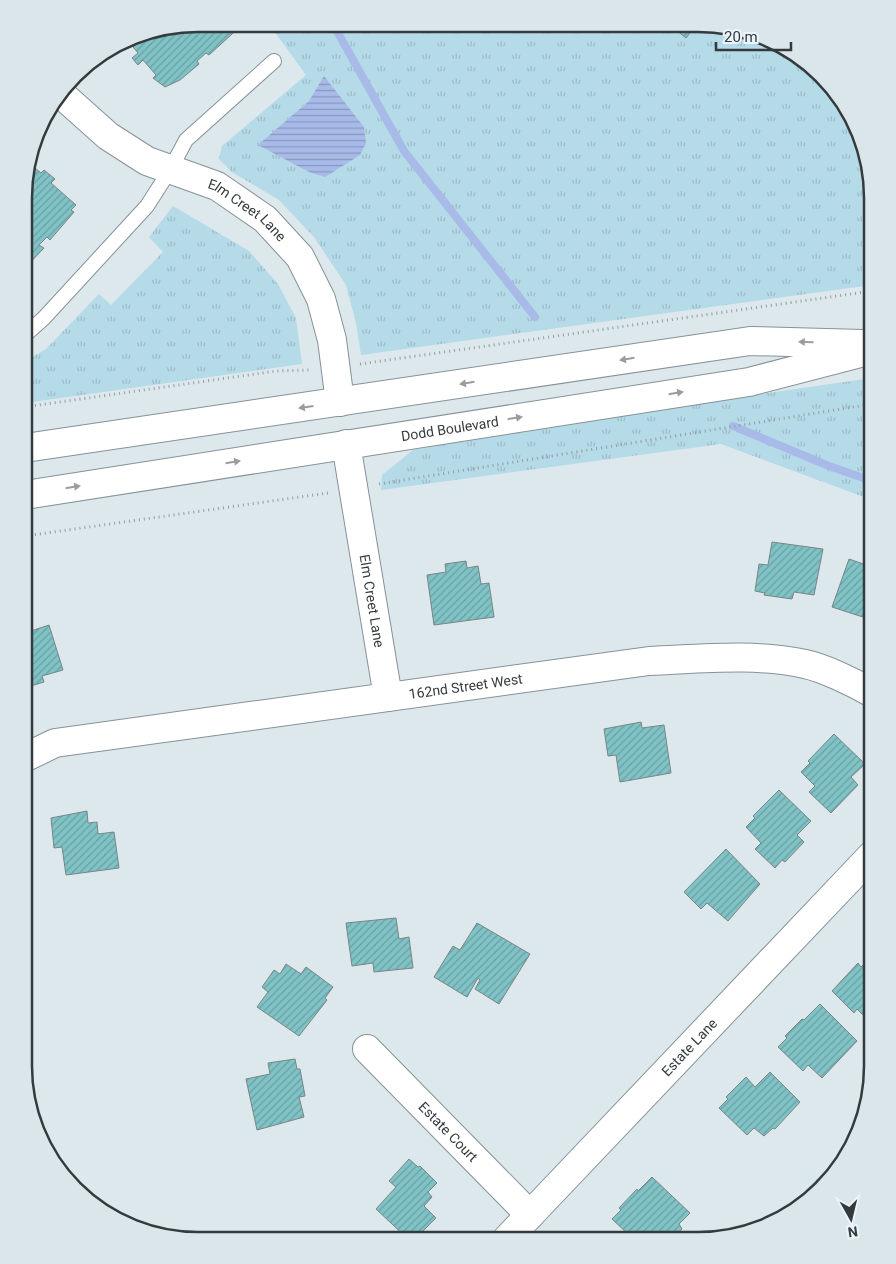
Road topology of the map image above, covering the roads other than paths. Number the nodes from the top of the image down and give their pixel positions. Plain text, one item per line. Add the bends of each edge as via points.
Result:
1 (274, 61) dead end
2 (66, 99) edge
3 (170, 170) junction
4 (32, 328) edge
5 (864, 344) edge
6 (864, 352) edge
7 (340, 402) junction
8 (346, 444) junction
9 (32, 447) edge
10 (32, 494) edge
11 (863, 688) edge
12 (388, 697) junction
13 (32, 754) edge
14 (863, 864) edge
15 (367, 1049) dead end
16 (530, 1215) junction
17 (514, 1232) edge

1 - 3 lane via 186,140
2 - 3 street, Elm Creet Lane via 108,136 147,162
3 - 4 lane via 147,206
3 - 7 street, Elm Creet Lane via 217,186 265,219 300,257 321,299 332,340
5 -> 7 street via 750,341
8 -> 6 street, Dodd Boulevard via 750,382
7 -> 9 street
10 -> 8 street, Dodd Boulevard
8 - 12 street, Elm Creet Lane
11 - 12 street, 162nd Street West via 806,664 747,657 649,661
12 - 13 street, 162nd Street West via 55,744
14 - 16 street, Estate Lane
15 - 16 street, Estate Court
16 - 17 street, Estate Lane

